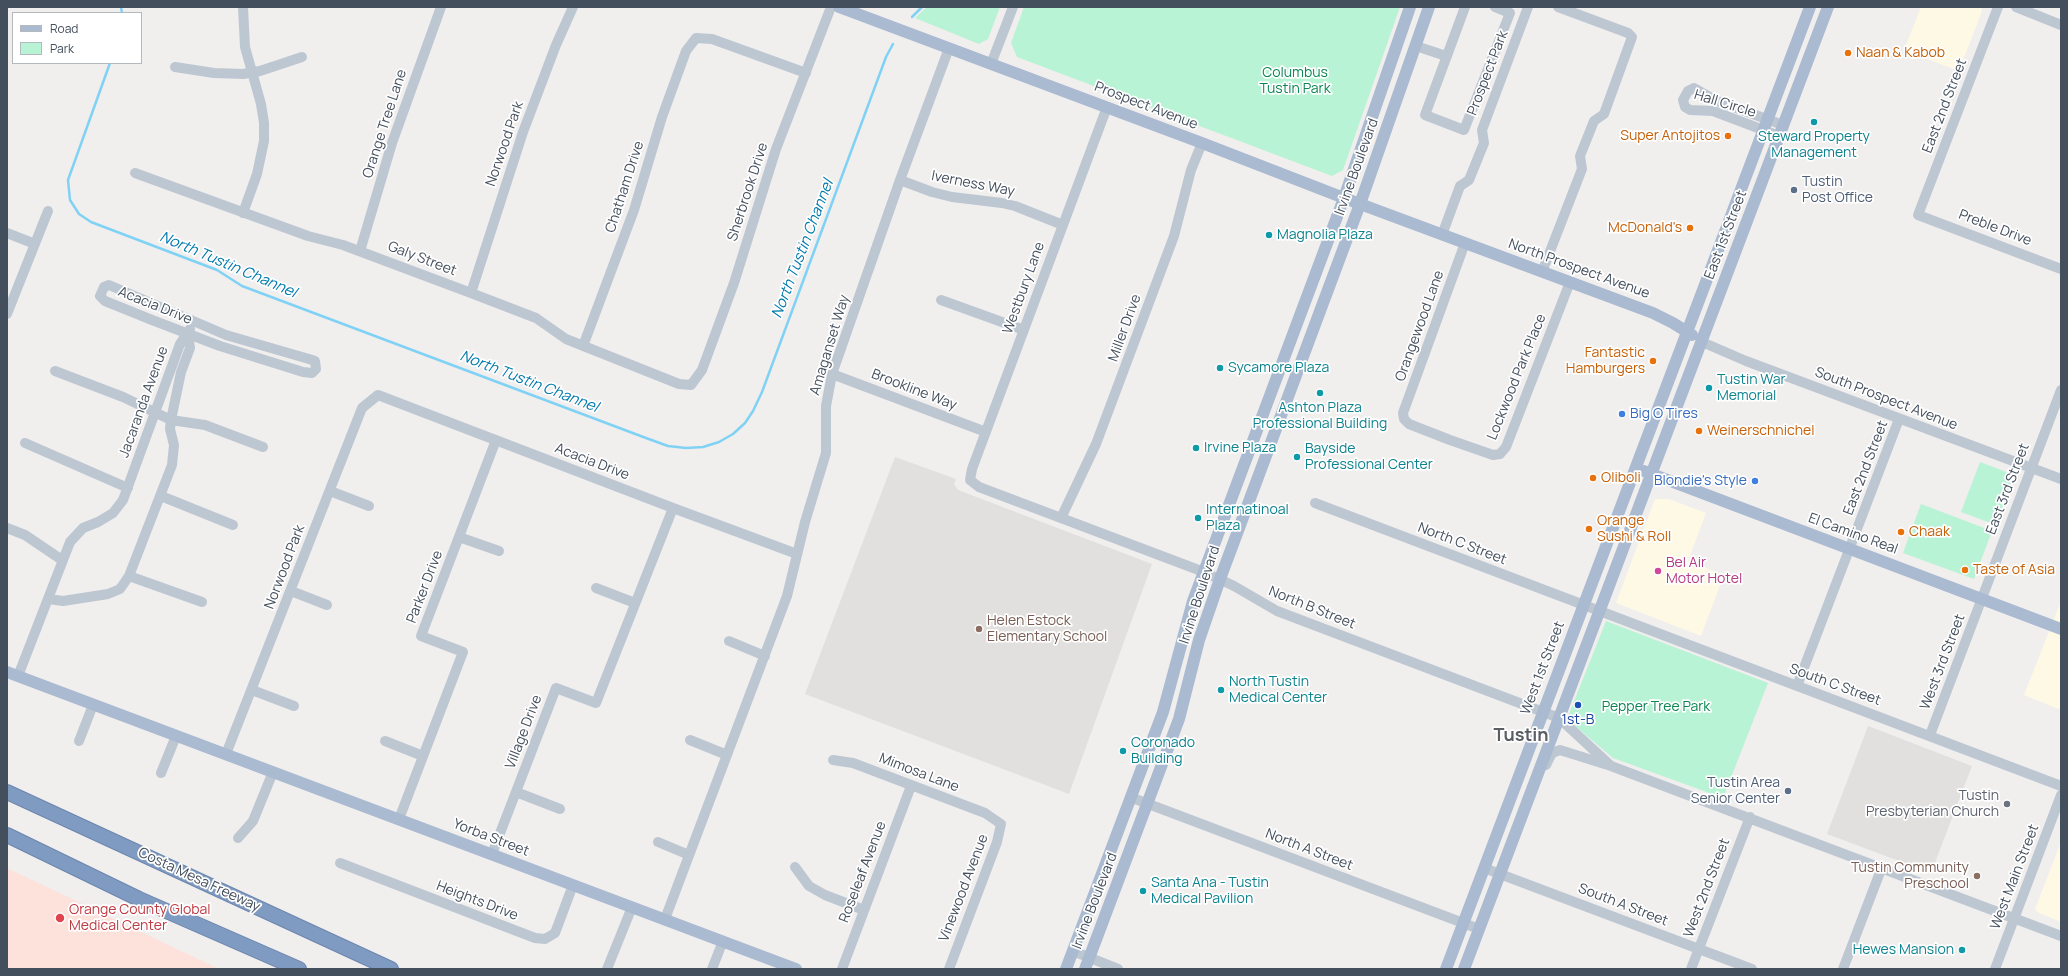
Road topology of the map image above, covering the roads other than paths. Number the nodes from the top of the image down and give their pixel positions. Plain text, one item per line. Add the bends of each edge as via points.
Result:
1 (244, 7) edge
2 (440, 7) edge
3 (573, 7) edge
4 (831, 7) edge
5 (839, 7) edge
6 (1013, 7) edge
7 (1429, 7) edge
8 (1465, 7) edge
9 (1495, 7) edge
10 (1528, 7) edge
11 (1558, 7) edge
12 (1810, 7) edge
13 (1828, 7) edge
14 (1998, 7) edge
15 (2016, 7) edge
16 (1408, 12) edge
17 (2061, 25) edge
18 (1416, 46) junction
19 (949, 48) junction
20 (302, 56) dead end
21 (1446, 56) junction
22 (991, 64) junction
23 (175, 66) dead end
24 (252, 73) junction
25 (806, 73) junction
26 (1107, 107) junction
27 (1767, 119) junction
28 (1763, 131) junction
29 (1781, 131) junction
30 (1202, 143) junction
31 (136, 173) dead end
32 (900, 180) junction
33 (1344, 198) junction
34 (1360, 204) junction
35 (48, 211) dead end
36 (243, 213) junction
37 (1918, 215) joint
38 (1063, 224) junction
39 (7, 233) edge
40 (1442, 235) junction
41 (1465, 243) junction
42 (35, 244) junction
43 (360, 251) junction
44 (2061, 269) edge
45 (1542, 272) junction
46 (1570, 282) junction
47 (471, 293) junction
48 (941, 300) dead end
49 (158, 306) junction
50 (7, 314) edge
51 (152, 320) junction
52 (193, 322) junction
53 (1024, 330) junction
54 (1687, 332) junction
55 (188, 334) junction
56 (1702, 342) junction
57 (583, 346) junction
58 (55, 370) dead end
59 (832, 374) junction
60 (692, 386) joint
61 (2061, 390) edge
62 (378, 395) joint
63 (155, 413) junction
64 (1899, 419) junction
65 (170, 420) junction
66 (1258, 427) junction
67 (986, 432) junction
68 (1274, 434) junction
69 (496, 440) junction
70 (1450, 440) joint
71 (25, 443) dead end
72 (263, 447) dead end
73 (1635, 468) junction
74 (2031, 468) junction
75 (1651, 474) junction
76 (2061, 479) edge
77 (970, 480) joint
78 (128, 488) junction
79 (330, 491) junction
80 (161, 496) junction
81 (1315, 503) dead end
82 (369, 506) dead end
83 (673, 508) junction
84 (1062, 518) junction
85 (233, 525) dead end
86 (7, 528) edge
87 (459, 537) junction
88 (1850, 549) junction
89 (499, 551) dead end
90 (797, 554) junction
91 (62, 560) junction
92 (1204, 572) junction
93 (129, 576) junction
94 (1220, 579) junction
95 (596, 588) dead end
96 (290, 591) junction
97 (1982, 598) junction
98 (48, 599) junction
99 (202, 602) dead end
100 (635, 603) junction
101 (1584, 604) junction
102 (327, 605) dead end
103 (1600, 611) junction
104 (2061, 629) edge
105 (729, 641) dead end
106 (765, 656) junction
107 (12, 674) edge
108 (1797, 686) junction
109 (252, 690) junction
110 (93, 705) junction
111 (294, 706) dead end
112 (1543, 712) junction
113 (1559, 718) junction
114 (1930, 735) junction
115 (176, 736) junction
116 (79, 740) dead end
117 (690, 740) dead end
118 (385, 741) dead end
119 (226, 754) junction
120 (727, 755) junction
121 (423, 756) junction
122 (832, 760) dead end
123 (1611, 766) junction
124 (161, 772) dead end
125 (273, 772) junction
126 (911, 786) junction
127 (2061, 786) edge
128 (7, 792) edge
129 (516, 792) junction
130 (1531, 792) junction
131 (2061, 795) edge
132 (1130, 797) junction
133 (1148, 804) junction
134 (560, 809) dead end
135 (1750, 817) junction
136 (995, 818) joint
137 (399, 819) junction
138 (7, 835) edge
139 (238, 838) dead end
140 (658, 842) dead end
141 (492, 854) junction
142 (689, 855) junction
143 (340, 863) dead end
144 (795, 867) dead end
145 (1882, 867) junction
146 (1484, 868) junction
147 (1500, 874) junction
148 (573, 885) junction
149 (632, 907) junction
150 (864, 910) junction
151 (665, 919) junction
152 (2014, 919) junction
153 (1463, 923) junction
154 (1479, 929) junction
155 (2061, 936) edge
156 (722, 941) junction
157 (1699, 949) junction
158 (1073, 952) junction
159 (1087, 964) edge
160 (299, 969) edge
161 (390, 969) edge
162 (607, 969) edge
163 (712, 969) edge
164 (796, 969) edge
165 (842, 969) edge
166 (949, 969) edge
167 (1066, 969) edge
168 (1118, 969) edge
169 (1446, 969) edge
170 (1464, 969) edge
171 (1692, 969) edge
172 (1752, 969) edge
173 (1843, 969) edge
174 (1995, 969) edge

1 - 24 street via 245,46
2 - 43 street, Orange Tree Lane via 392,142
3 - 47 street, Norwood Park via 523,132
4 - 25 street, Sherbrook Drive
5 - 19 main road, Prospect Avenue
6 - 22 street
7 - 18 main road, Irvine Boulevard
8 - 21 street
9 - 21 street via 1510,13 1464,130 1425,115
10 - 40 street, Prospect Park via 1482,130 1484,143 1469,180 1460,186
11 - 45 street via 1628,33 1632,37 1604,114 1594,121 1580,156 1582,169
12 - 27 main road, East 1st Street
13 - 29 main road, East 1st Street
14 - 37 street, East 2nd Street
15 - 17 street
16 - 18 main road via 1407,39
16 - 33 main road, Irvine Boulevard
18 - 21 street
18 - 34 main road, Irvine Boulevard
19 - 22 main road, Prospect Avenue
19 - 32 street, Amaganset Way
20 - 24 street
22 - 26 main road, Prospect Avenue
23 - 24 street via 214,73
24 - 36 street via 261,104 264,141 257,174
25 - 57 street, Chatham Drive via 712,39 696,38 686,51 662,117 634,210
25 - 60 street, Sherbrook Drive via 776,149 734,283 705,363
26 - 30 main road, Prospect Avenue
26 - 38 street, Westbury Lane
27 - 28 main road, East 1st Street
27 - 28 street, Hall Circle via 1717,101 1694,88 1688,91 1683,100 1685,107 1713,111
27 - 29 street, Hall Circle
28 - 29 street, Hall Circle
28 - 54 main road, East 1st Street
29 - 56 main road, East 1st Street
30 - 33 main road, Prospect Avenue
30 - 84 street, Miller Drive via 1191,170 1174,236 1096,444
31 - 36 street, Galy Street
32 - 38 street, Iverness Way via 952,197 1015,206
32 - 59 street, Amaganset Way
33 - 34 main road, Prospect Avenue
33 - 66 main road, Irvine Boulevard
34 - 40 main road, Prospect Avenue
34 - 68 main road, Irvine Boulevard
35 - 42 street
36 - 43 street, Galy Street
37 - 44 street, Preble Drive
38 - 53 street, Westbury Lane
39 - 42 street
40 - 41 main road, North Prospect Avenue
41 - 45 main road, North Prospect Avenue
41 - 70 street, Orangewood Lane via 1403,413 1409,424
42 - 50 street
43 - 47 street, Galy Street
45 - 46 main road, North Prospect Avenue
46 - 54 main road, North Prospect Avenue via 1653,313
46 - 70 street, Lockwood Park Place via 1506,447 1500,454 1493,455
47 - 57 street, Galy Street via 536,318 566,339
48 - 53 street
49 - 51 street
49 - 51 street, Acacia Drive via 109,285 104,287 100,296 105,301
49 - 52 street, Acacia Drive
51 - 55 street, Acacia Drive
52 - 55 street
52 - 55 street, Acacia Drive via 226,335 309,359 315,362 316,369 312,373 303,372
53 - 67 street, Westbury Lane
54 - 56 main road, North Prospect Avenue
54 - 73 main road, East 1st Street
55 - 63 street, Jacaranda Avenue via 180,344
55 - 65 street, Jacaranda Avenue via 190,348 181,372
56 - 64 street, South Prospect Avenue
56 - 75 main road, East 1st Street
57 - 60 street, Galy Street via 679,384
58 - 63 street via 123,397
59 - 67 street, Brookline Way
59 - 90 street, Amaganset Way via 826,406 826,453
61 - 74 street, East 3rd Street
62 - 69 street, Acacia Drive
62 - 79 street, Norwood Park via 362,408
63 - 65 street
63 - 78 street, Jacaranda Avenue
64 - 74 street, South Prospect Avenue
64 - 88 street, East 2nd Street
65 - 72 street via 205,425
65 - 80 street, Jacaranda Avenue via 175,456
66 - 68 main road
66 - 92 main road, Irvine Boulevard
67 - 77 street, Westbury Lane
68 - 94 main road, Irvine Boulevard
69 - 83 street, Acacia Drive
69 - 87 street, Parker Drive
71 - 78 street
73 - 75 main road, El Camino Real
73 - 101 main road, West 1st Street
74 - 76 street, South Prospect Avenue
74 - 97 street, East 3rd Street
75 - 88 main road, El Camino Real
75 - 103 main road
77 - 84 street, North B Street via 979,487
78 - 91 street, Jacaranda Avenue via 113,513 83,528 70,542
79 - 82 street
79 - 96 street, Norwood Park
80 - 85 street
80 - 93 street, Jacaranda Avenue
81 - 101 street, North C Street
83 - 90 street, Acacia Drive
83 - 100 street, Village Drive
84 - 92 street, North B Street
86 - 91 street via 25,535
87 - 89 street
87 - 121 street, Parker Drive via 422,636 463,652
88 - 97 main road, El Camino Real
88 - 108 street
90 - 106 street, Amaganset Way via 787,596
91 - 98 street, Jacaranda Avenue
92 - 94 street, North B Street
92 - 132 main road, Irvine Boulevard via 1186,621 1163,712
93 - 98 street, Jacaranda Avenue via 120,589 108,594 63,601
93 - 99 street
94 - 112 street, North B Street via 1277,611
94 - 133 main road, Irvine Boulevard via 1199,640 1179,719
95 - 100 street
96 - 102 street
96 - 109 street, Norwood Park
97 - 104 main road, El Camino Real
97 - 114 street, West 3rd Street
98 - 107 street, Jacaranda Avenue
100 - 129 street, Village Drive via 596,704 556,688
101 - 103 street, North C Street
101 - 112 main road, West 1st Street
103 - 108 street, South C Street
103 - 113 main road
105 - 106 street
106 - 120 street, Amaganset Way
107 - 110 main road, Yorba Street
108 - 114 street, South C Street
109 - 111 street
109 - 119 street, Norwood Park
110 - 115 main road, Yorba Street
110 - 116 street
112 - 113 street, North B Street
112 - 146 main road, West 1st Street
113 - 123 street
113 - 130 main road
114 - 127 street, South C Street
115 - 119 main road, Yorba Street
115 - 124 street
117 - 120 street
118 - 121 street
119 - 125 main road, Yorba Street
120 - 142 street, Amaganset Way
121 - 137 street, Parker Drive
122 - 126 street, Mimosa Lane via 853,763
123 - 130 street via 1560,750 1552,753 1538,786
123 - 135 street
125 - 137 main road, Yorba Street
125 - 139 street via 253,821
126 - 136 street, Mimosa Lane
126 - 150 street, Roseleaf Avenue
128 - 161 highway, Costa Mesa Freeway
129 - 134 street, Village Drive
129 - 141 street, Village Drive
130 - 147 main road
131 - 152 street, West Main Street
132 - 133 street, North A Street
132 - 158 main road, Irvine Boulevard
133 - 153 street, North A Street
133 - 159 main road, Irvine Boulevard
135 - 145 street
135 - 157 street, West 2nd Street
136 - 166 street, Vinewood Avenue via 1001,824 1001,830
137 - 141 main road, Yorba Street
138 - 160 highway via 139,899
140 - 142 street
141 - 148 main road, Yorba Street
142 - 151 street, Amaganset Way
143 - 148 street, Heights Drive via 535,938 545,939 555,933
144 - 150 street via 809,886
145 - 152 street
145 - 173 street
146 - 147 street, South A Street
146 - 153 main road, West 1st Street
147 - 154 main road
147 - 157 street, South A Street
148 - 149 main road, Yorba Street
149 - 151 main road, Yorba Street
149 - 162 street
150 - 165 street, Roseleaf Avenue
151 - 156 main road, Yorba Street
152 - 155 street
152 - 174 street, West Main Street
153 - 154 street, North A Street
153 - 169 main road, West 1st Street
154 - 170 main road
156 - 163 street
156 - 164 main road, Yorba Street
157 - 171 street, West 2nd Street
157 - 172 street, South A Street
158 - 159 street
158 - 167 main road, Irvine Boulevard
159 - 168 street

